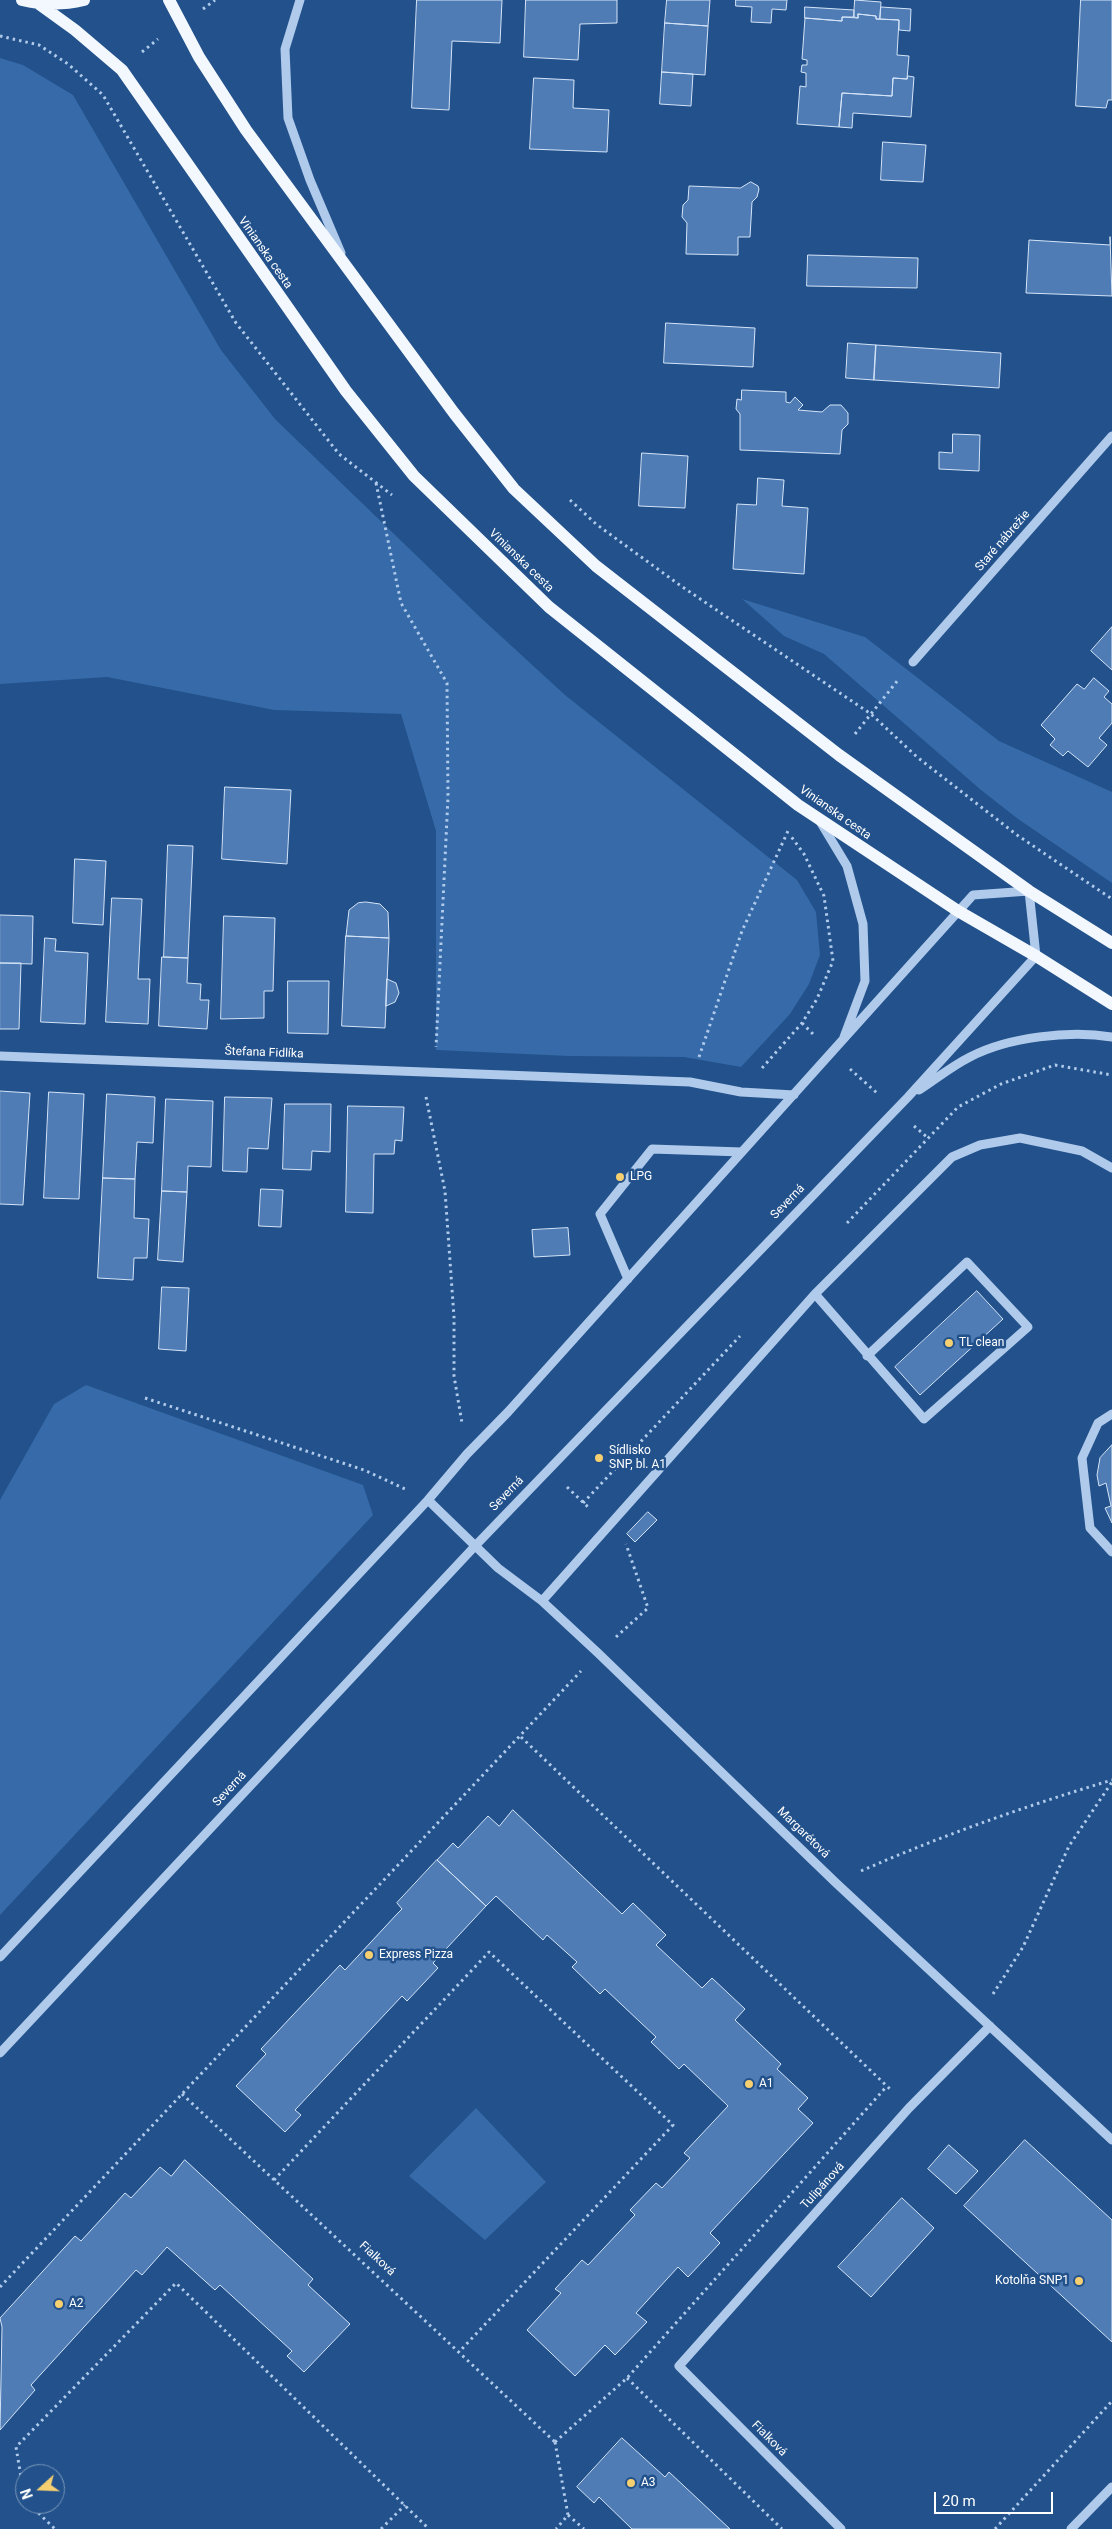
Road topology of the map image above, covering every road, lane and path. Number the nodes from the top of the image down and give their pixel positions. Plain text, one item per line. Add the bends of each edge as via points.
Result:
1 (22, 0) edge
2 (84, 0) edge
3 (169, 0) edge
4 (214, 0) edge
5 (300, 0) edge
6 (39, 4) junction
7 (181, 26) junction
8 (0, 36) edge
9 (122, 70) junction
10 (103, 95) junction
11 (348, 272) junction
12 (1112, 436) edge
13 (376, 483) junction
14 (568, 498) dead end
15 (397, 500) dead end
16 (913, 662) joint
17 (871, 714) junction
18 (820, 820) junction
19 (780, 826) dead end
20 (787, 832) junction
21 (1029, 891) junction
22 (1112, 900) edge
23 (958, 911) junction
24 (1112, 943) edge
25 (1036, 956) junction
26 (1112, 1004) edge
27 (1112, 1037) edge
28 (842, 1042) junction
29 (0, 1056) edge
30 (422, 1072) junction
31 (440, 1072) junction
32 (690, 1082) junction
33 (741, 1092) junction
34 (794, 1095) junction
35 (908, 1097) junction
36 (742, 1152) junction
37 (1112, 1168) edge
38 (628, 1279) junction
39 (815, 1294) junction
40 (867, 1356) junction
41 (145, 1398) dead end
42 (1112, 1414) edge
43 (467, 1454) junction
44 (548, 1469) junction
45 (428, 1500) junction
46 (609, 1526) junction
47 (476, 1545) junction
48 (1112, 1552) edge
49 (542, 1601) junction
50 (598, 1652) junction
51 (521, 1737) junction
52 (1112, 1781) edge
53 (835, 1882) junction
54 (0, 1957) edge
55 (979, 2016) junction
56 (990, 2026) junction
57 (0, 2053) edge
58 (887, 2086) junction
59 (182, 2094) junction
60 (910, 2108) junction
61 (1112, 2140) edge
62 (274, 2180) junction
63 (0, 2287) edge
64 (459, 2352) junction
65 (679, 2366) joint
66 (627, 2378) junction
67 (1112, 2401) edge
68 (555, 2442) junction
69 (19, 2464) edge
70 (1112, 2487) edge
71 (405, 2505) junction
72 (39, 2514) edge
73 (568, 2515) junction
74 (55, 2529) edge
75 (381, 2529) edge
76 (429, 2529) edge
77 (556, 2529) edge
78 (584, 2529) edge
79 (782, 2529) edge
80 (841, 2529) edge
81 (994, 2529) edge
82 (1071, 2529) edge

1 - 6 main road
2 - 6 main road via 70,4
3 - 7 main road
4 - 7 path
5 - 11 street via 285,50 288,118
6 - 9 main road, Vinianska cesta
7 - 9 path via 152,43
7 - 11 main road via 246,130
8 - 10 path via 39,45 68,64
9 - 10 path
9 - 18 main road, Vinianska cesta via 346,391 414,476 549,608
10 - 13 path via 236,323 339,454
11 - 21 main road via 514,488 596,566 839,755
12 - 16 street, Staré nábrežie
13 - 15 path
13 - 31 path via 401,603 448,683 448,797 436,1050
14 - 17 path via 596,524 681,586
16 - 17 path
17 - 22 path via 918,757 1017,835
18 - 23 main road, Vinianska cesta
18 - 28 street via 847,866 863,924 865,982
19 - 20 path
20 - 32 path via 742,931
20 - 33 path via 804,854 824,896 833,961 817,999 802,1023
21 - 23 street via 973,895
21 - 24 main road
21 - 25 street
23 - 25 main road, Vinianska cesta
23 - 28 street
25 - 26 main road, Vinianska cesta
25 - 35 street, Severná
27 - 35 street via 1088,1033 1024,1038 972,1056
28 - 34 street
29 - 30 street, Štefana Fidlíka
30 - 31 street, Štefana Fidlíka
30 - 43 path via 444,1191 454,1317 454,1376
31 - 32 street, Štefana Fidlíka
32 - 33 street, Štefana Fidlíka
33 - 34 street, Štefana Fidlíka
34 - 36 street
35 - 44 street, Severná
36 - 38 street
36 - 38 street via 652,1149 600,1214
37 - 39 street via 1082,1151 1020,1138 980,1145 952,1156
38 - 43 street
39 - 40 street
39 - 46 street
40 - 40 street via 924,1419 1028,1326 967,1262
41 - 45 path via 364,1470
42 - 48 street via 1098,1423 1082,1458 1090,1528
43 - 45 street
44 - 46 path
44 - 47 street, Severná
45 - 47 street, Margarétová
45 - 54 street
46 - 49 street
46 - 50 path via 627,1544 648,1608
47 - 49 street, Margarétová via 498,1568
47 - 57 street, Severná
49 - 50 street, Margarétová
50 - 51 path
50 - 53 street, Margarétová
51 - 58 path
51 - 59 path
52 - 53 path via 1014,1810 931,1840
52 - 55 path via 1069,1846 1023,1947
53 - 55 street, Margarétová
55 - 56 street, Margarétová
56 - 60 street, Tulipánová
56 - 61 street, Margarétová
58 - 60 path
58 - 66 path
59 - 62 path, Fialková
59 - 63 path
60 - 65 street, Tulipánová
62 - 64 path, Fialková
62 - 64 path via 489,1952 673,2125
64 - 68 path, Fialková
65 - 80 street, Fialková
66 - 68 path
66 - 79 path
67 - 81 path
68 - 73 path
69 - 71 path via 16,2447 176,2283
70 - 82 street
71 - 75 path
71 - 76 path
72 - 74 path
73 - 77 path
73 - 78 path

